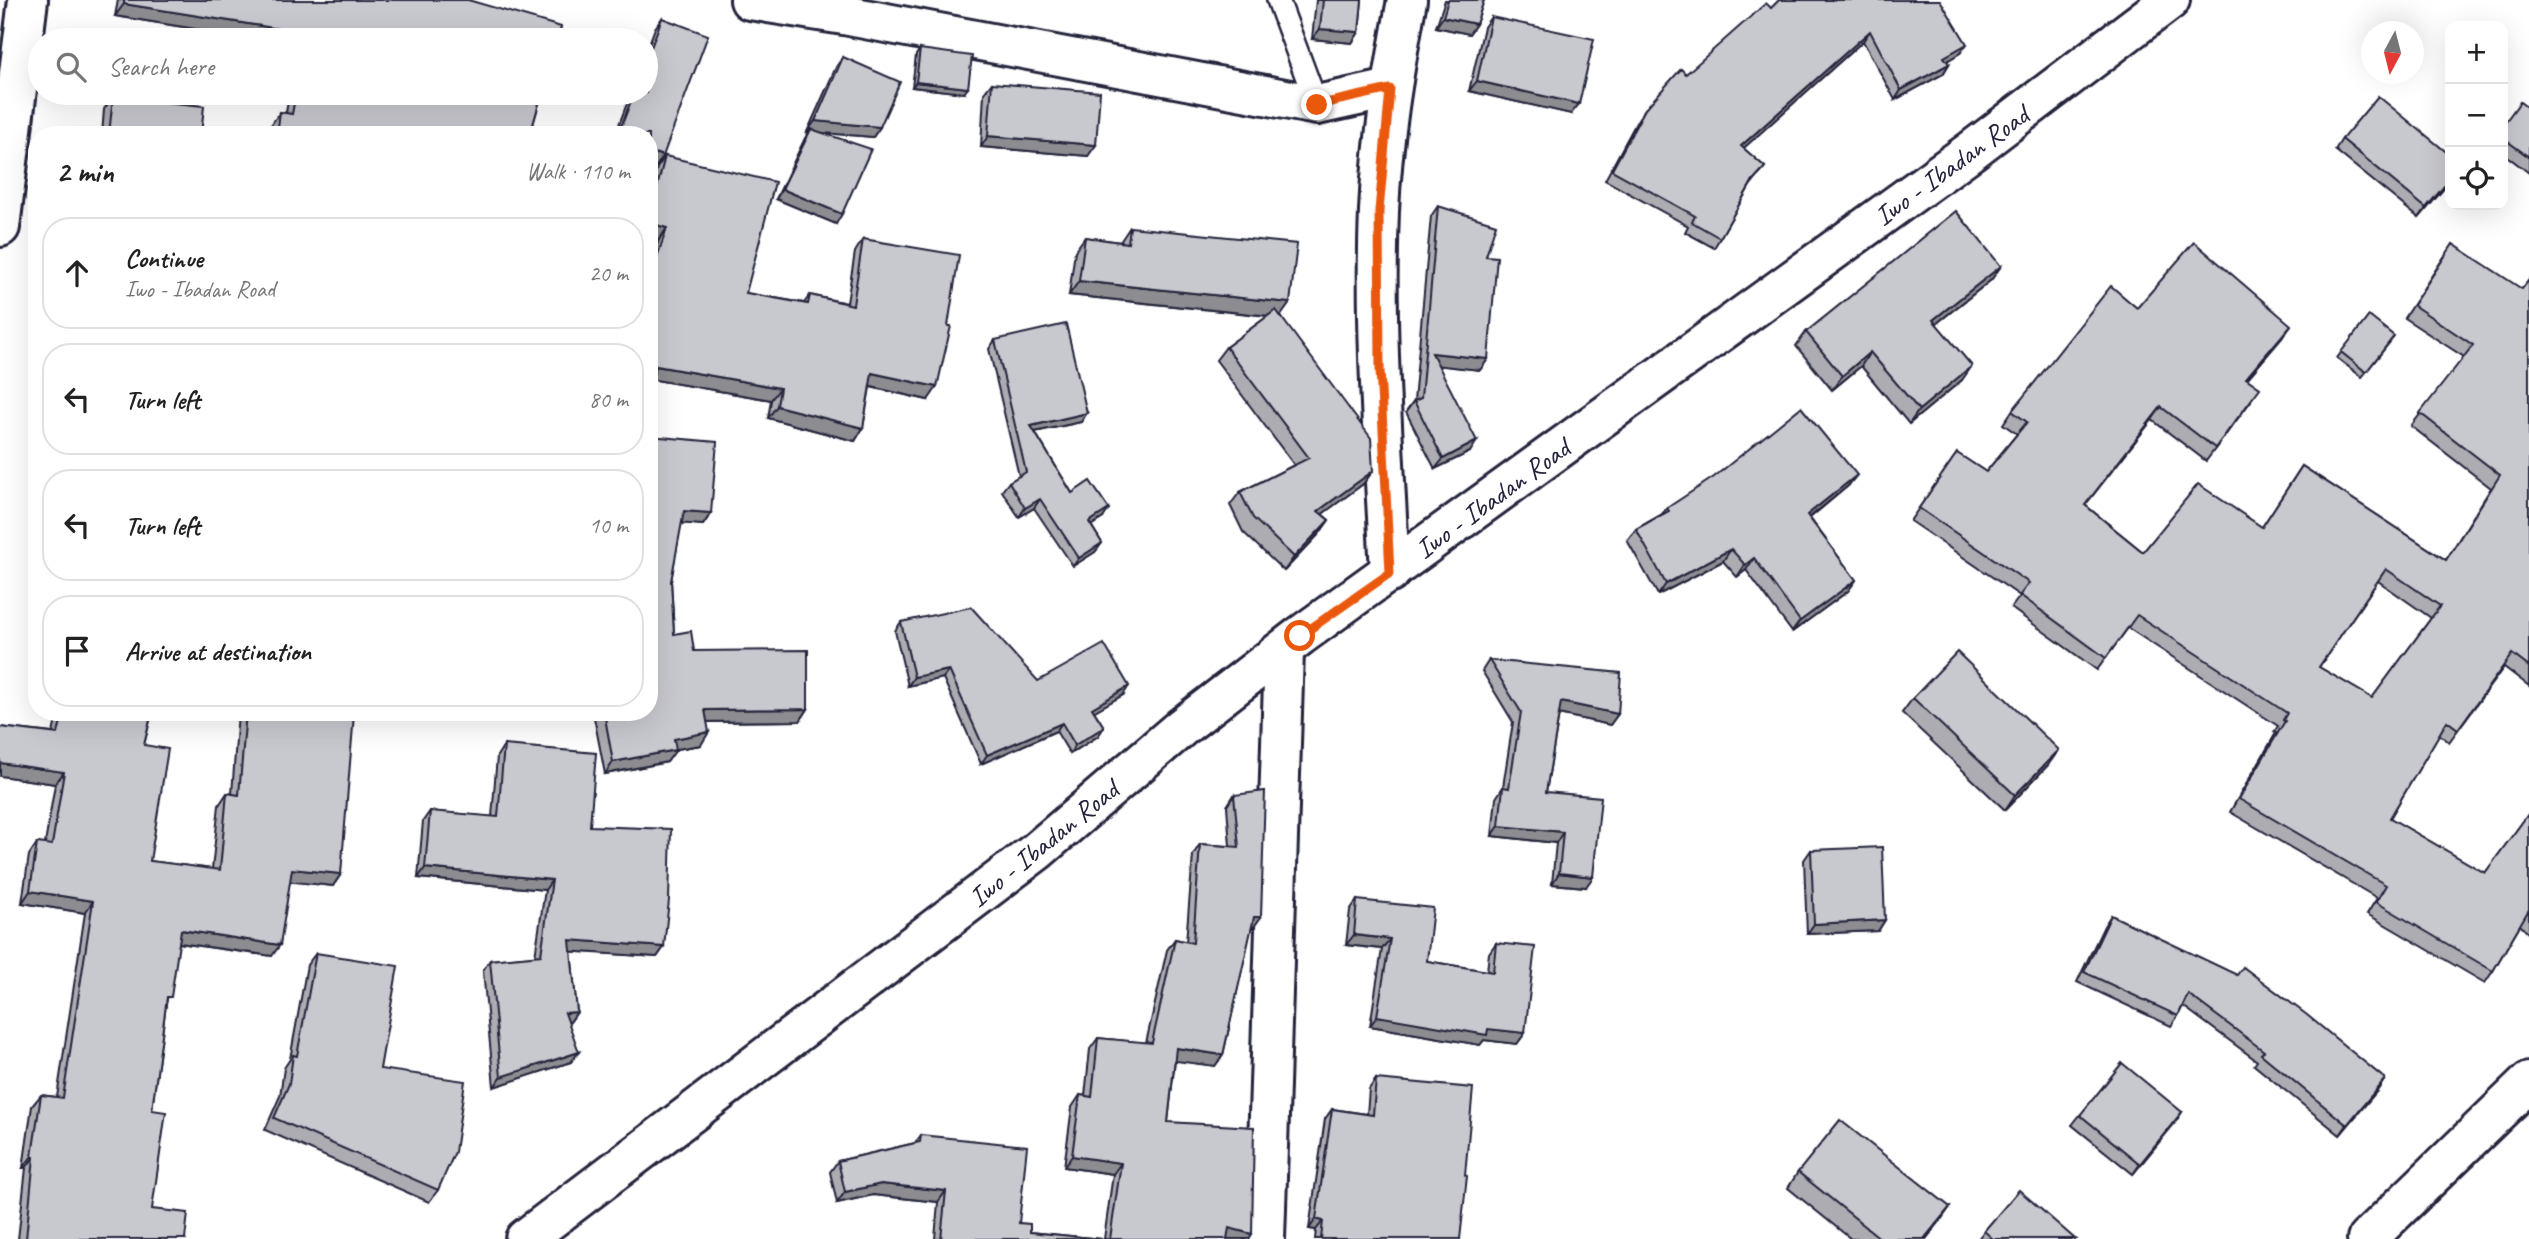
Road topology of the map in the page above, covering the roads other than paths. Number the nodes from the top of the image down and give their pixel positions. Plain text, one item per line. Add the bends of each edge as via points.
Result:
1 (28, 0) edge
2 (750, 0) edge
3 (1278, 0) edge
4 (1407, 0) edge
5 (2170, 0) edge
6 (845, 7) edge
7 (1390, 89) junction
8 (1317, 105) junction
9 (0, 227) edge
10 (1390, 573) junction
11 (1284, 651) junction
12 (2529, 1082) edge
13 (525, 1239) edge
14 (1265, 1239) edge
15 (2367, 1239) edge

1 - 9 street
2 - 6 street
3 - 8 lane
4 - 7 street
5 - 10 street, Iwo - Ibadan Road via 1971,151
6 - 8 street
7 - 8 street
7 - 10 street via 1379,211 1380,369
10 - 11 street, Iwo - Ibadan Road
11 - 13 street, Iwo - Ibadan Road via 1182,727 1037,851
11 - 14 street
12 - 15 street

